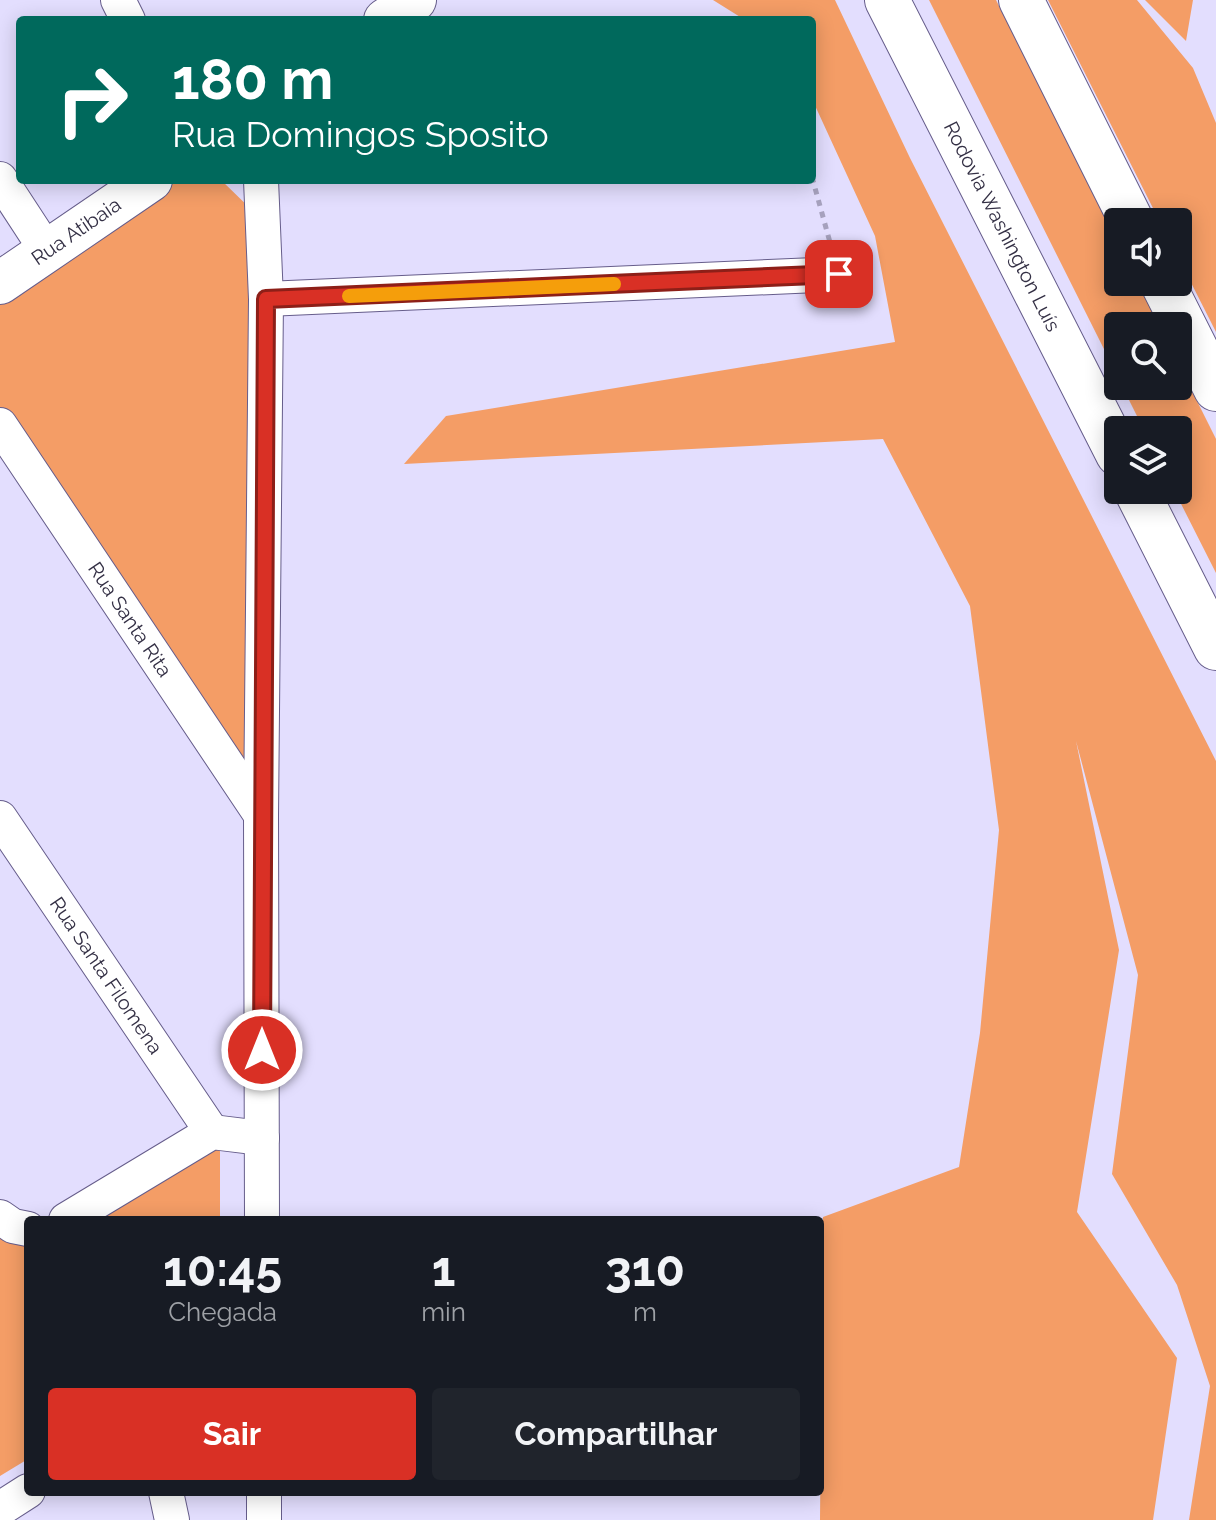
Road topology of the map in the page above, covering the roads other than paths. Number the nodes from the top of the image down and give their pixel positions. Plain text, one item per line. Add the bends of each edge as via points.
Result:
1 (415, 0) edge
2 (887, 0) edge
3 (1021, 0) edge
4 (391, 16) edge
5 (0, 179) edge
6 (145, 184) edge
7 (261, 184) edge
8 (1125, 208) edge
9 (47, 251) junction
10 (839, 274) road end
11 (0, 283) edge
12 (1169, 296) edge
13 (266, 299) junction
14 (1216, 389) edge
15 (0, 425) edge
16 (1104, 426) edge
17 (1143, 504) edge
18 (1216, 648) edge
19 (261, 815) junction
20 (0, 818) edge
21 (212, 1132) junction
22 (262, 1138) junction
23 (73, 1216) edge
24 (262, 1216) edge
25 (0, 1217) edge
26 (24, 1228) edge
27 (24, 1494) edge
28 (167, 1496) edge
29 (264, 1496) edge
30 (0, 1509) edge
31 (172, 1520) edge
32 (264, 1520) edge

1 - 4 street
2 - 16 highway, Rodovia Washington Luís
3 - 8 highway
5 - 9 street
6 - 9 street, Rua Atibaia
7 - 13 street
9 - 11 street, Rua Atibaia
10 - 13 street
12 - 14 highway
13 - 19 street
15 - 19 street, Rua Santa Rita
17 - 18 highway
19 - 22 street
20 - 21 street, Rua Santa Filomena
21 - 22 street
21 - 23 street
22 - 24 street
25 - 26 street
27 - 30 street
28 - 31 street
29 - 32 street

